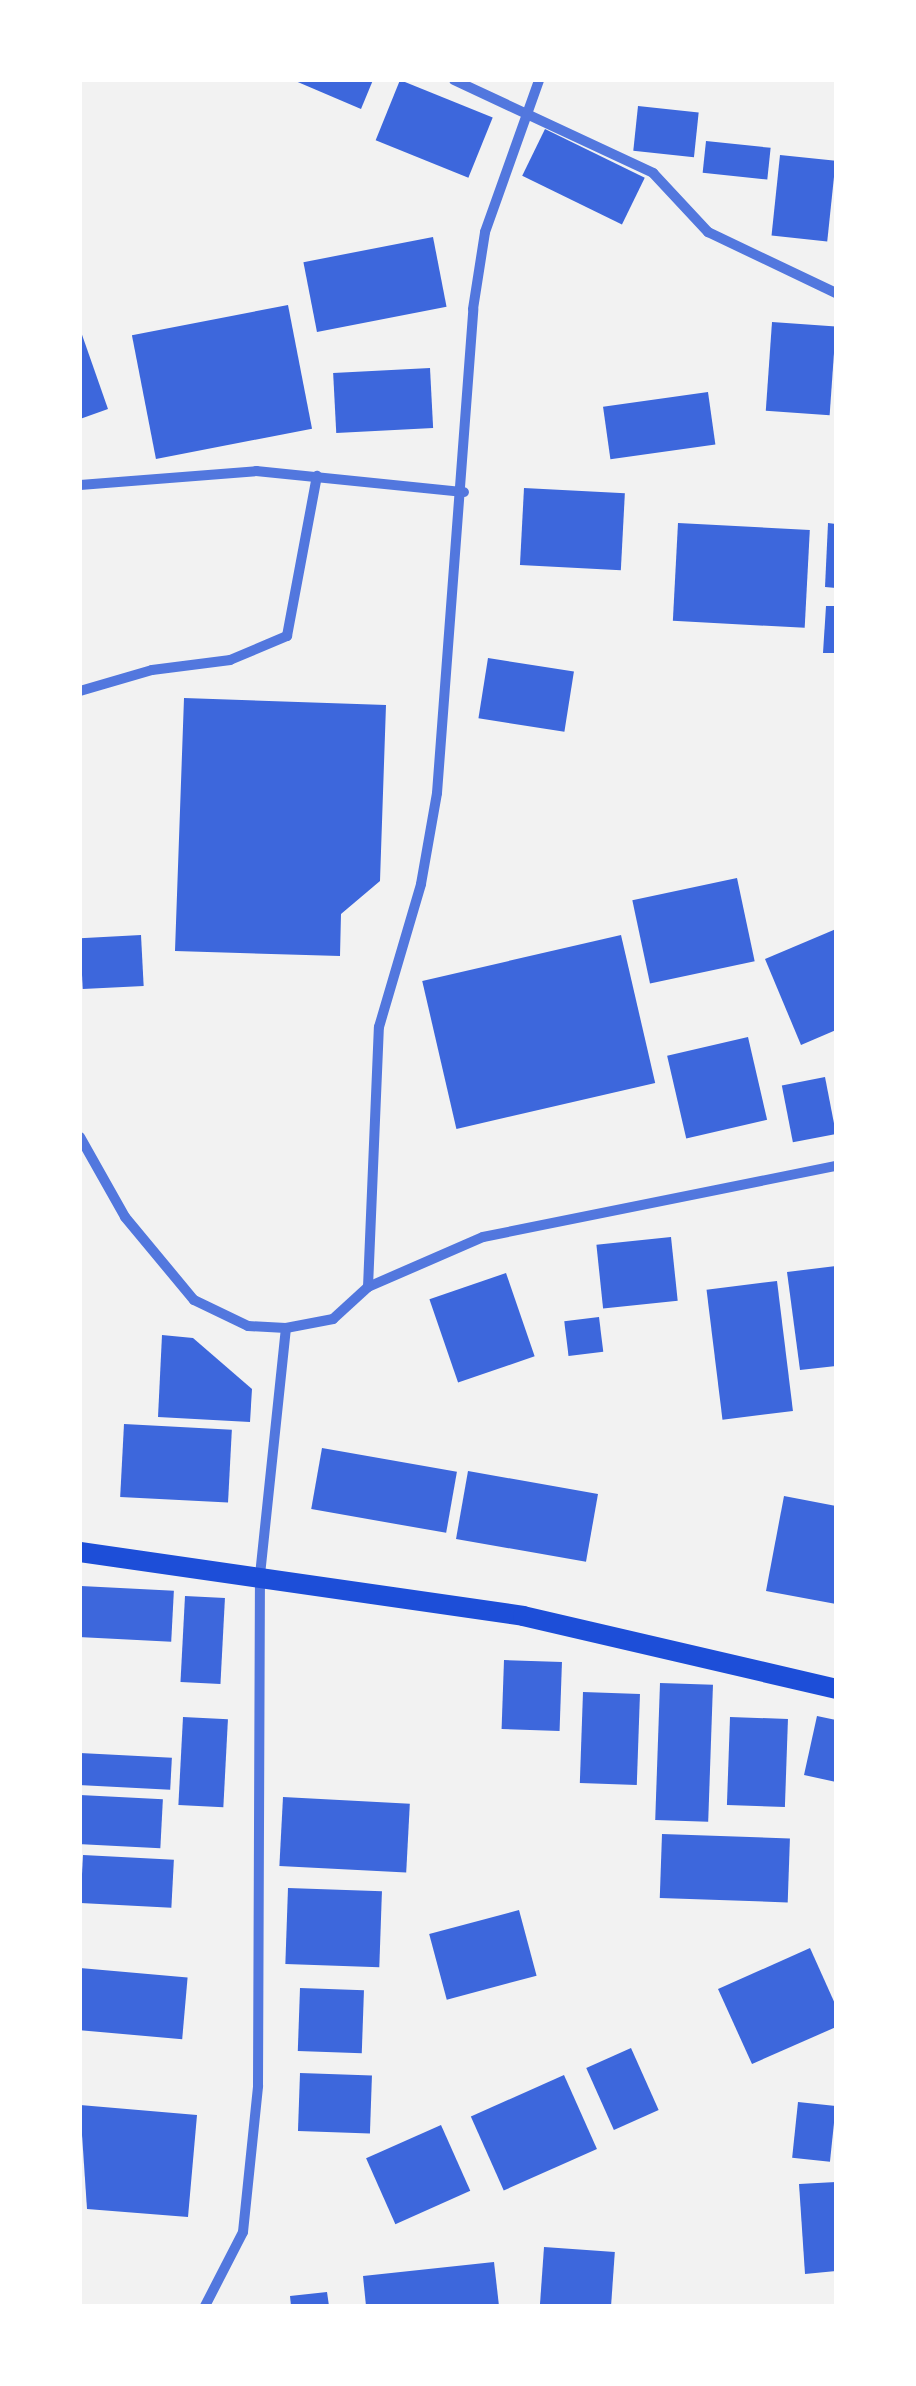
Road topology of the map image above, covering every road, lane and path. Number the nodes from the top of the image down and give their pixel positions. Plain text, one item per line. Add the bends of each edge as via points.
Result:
1 (454, 80) edge
2 (539, 80) edge
3 (527, 112) junction
4 (836, 292) edge
5 (317, 476) junction
6 (80, 485) edge
7 (464, 492) junction
8 (80, 691) edge
9 (80, 1137) edge
10 (836, 1166) edge
11 (368, 1288) junction
12 (286, 1328) junction
13 (80, 1552) edge
14 (260, 1575) junction
15 (836, 1689) edge
16 (204, 2306) edge

1 - 3 street
2 - 3 street
3 - 4 street via 653,172 708,232
3 - 7 street via 485,232 473,309
5 - 6 street via 256,471
5 - 7 street
5 - 8 street via 286,636 230,660 152,670
7 - 11 street via 437,793 421,884 379,1028
9 - 12 street via 125,1217 194,1300 248,1326
10 - 11 street via 483,1237
11 - 12 street via 333,1319
12 - 14 street
13 - 14 main road
14 - 15 main road via 523,1616
14 - 16 street via 258,2086 243,2232

